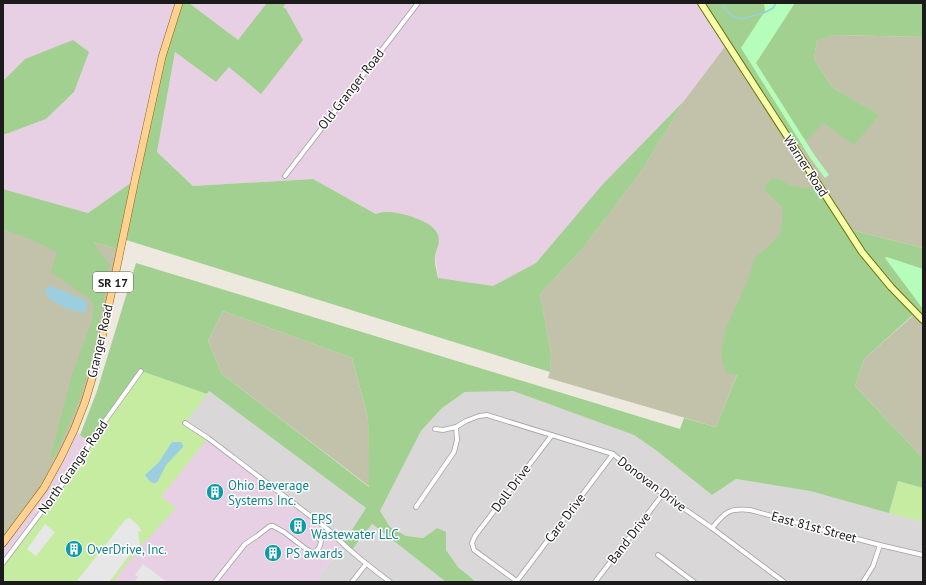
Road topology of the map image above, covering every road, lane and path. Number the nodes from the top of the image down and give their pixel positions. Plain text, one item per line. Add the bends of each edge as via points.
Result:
1 (179, 3) edge
2 (418, 3) edge
3 (701, 3) edge
4 (285, 176) dead end
5 (923, 320) edge
6 (141, 371) dead end
7 (185, 423) dead end
8 (456, 427) junction
9 (435, 429) dead end
10 (552, 435) junction
11 (613, 454) junction
12 (663, 494) junction
13 (416, 507) dead end
14 (712, 528) junction
15 (314, 535) dead end
16 (3, 543) edge
17 (880, 545) junction
18 (658, 555) dead end
19 (923, 555) edge
20 (3, 562) edge
21 (366, 564) junction
22 (215, 582) edge
23 (352, 582) edge
24 (390, 582) edge
25 (517, 582) edge
26 (595, 582) edge
27 (694, 582) edge
28 (784, 582) edge
29 (863, 582) edge

1 - 16 main road, Granger Road / SR 17 via 162,57 97,362 85,402 74,430 44,488
2 - 4 street, Old Granger Road
3 - 5 main road, Warner Road via 862,252
6 - 20 street, North Granger Road via 67,478
7 - 21 street via 330,531
8 - 9 street, Donovan Drive
8 - 10 street, Donovan Drive via 466,420 488,415
8 - 13 street via 457,440 454,452
10 - 11 street, Donovan Drive
10 - 25 street, Doll Drive via 472,543 474,550
11 - 12 street, Donovan Drive
11 - 25 street, Care Drive
12 - 14 street, Donovan Drive
12 - 26 street, Band Drive
14 - 17 street, East 81st Street via 730,511 750,510
14 - 28 street, Donovan Drive
15 - 22 street via 321,540 321,545 313,553 284,532 270,526 244,544
17 - 19 street, East 81st Street
17 - 29 street via 873,566
18 - 27 street
21 - 23 street
21 - 24 street

